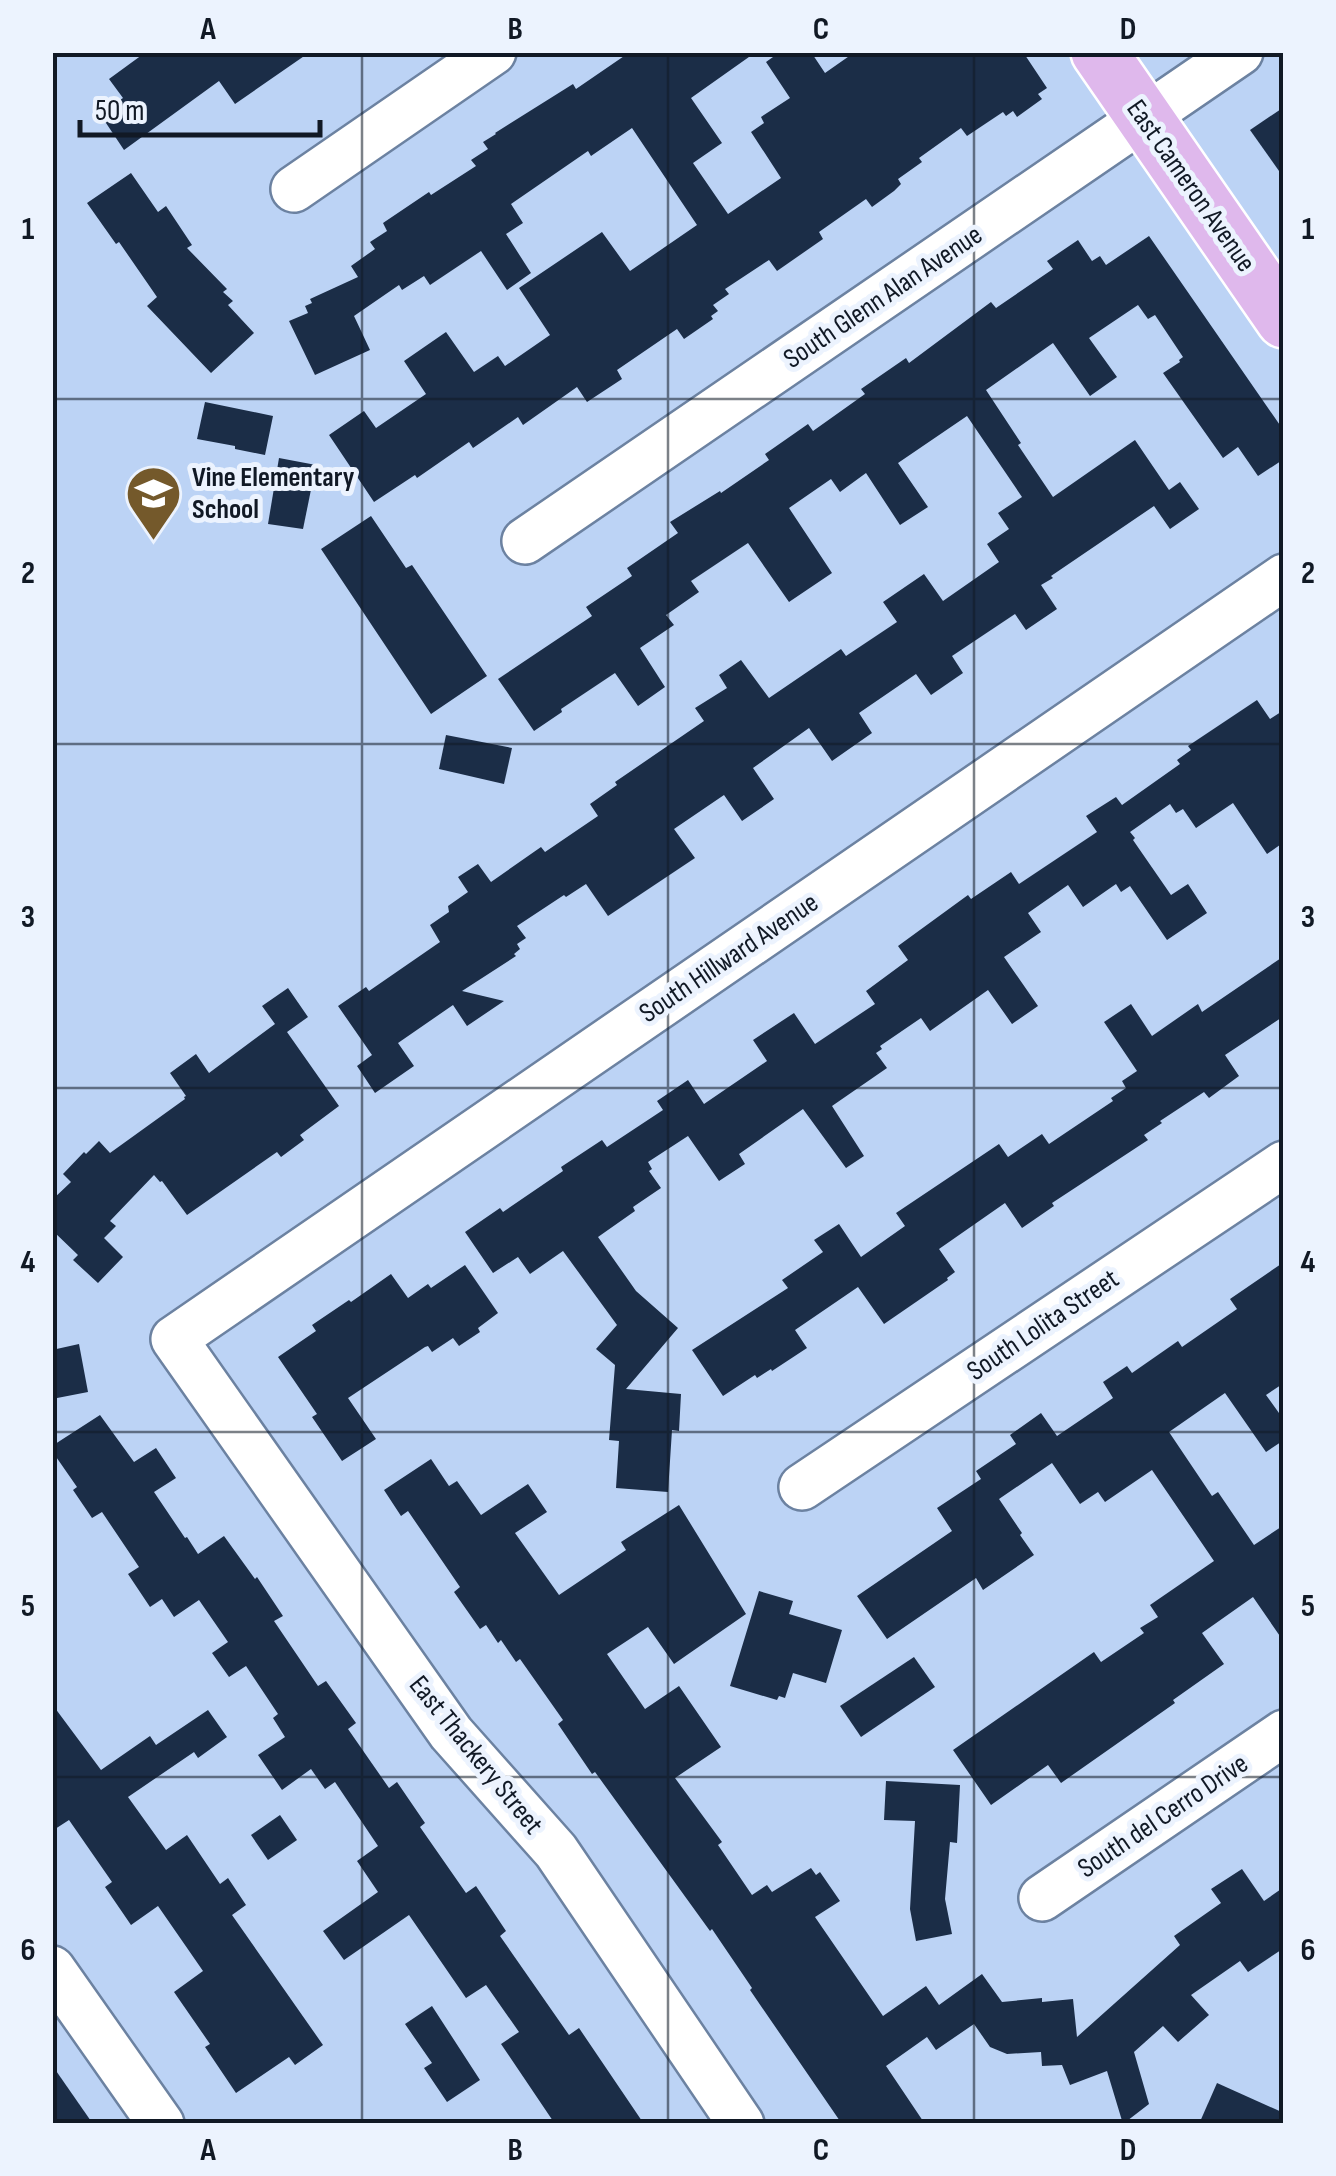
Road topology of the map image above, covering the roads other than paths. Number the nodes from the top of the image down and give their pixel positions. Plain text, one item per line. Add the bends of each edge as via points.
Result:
1 (492, 52) edge
2 (1099, 52) edge
3 (1240, 52) edge
4 (1144, 119) junction
5 (294, 189) dead end
6 (1284, 320) edge
7 (525, 541) dead end
8 (1284, 577) edge
9 (1284, 1164) edge
10 (174, 1338) joint
11 (802, 1487) dead end
12 (1284, 1734) edge
13 (1042, 1898) dead end
14 (52, 1969) edge
15 (161, 2124) edge
16 (741, 2124) edge

1 - 5 street
2 - 4 main road, East Cameron Avenue
3 - 4 street, South Glenn Alan Avenue
4 - 6 main road, East Cameron Avenue
4 - 7 street, South Glenn Alan Avenue
8 - 10 street, South Hillward Avenue
9 - 11 street, South Lolita Street
10 - 16 street, East Thackery Street via 452,1734 556,1852
12 - 13 street, South del Cerro Drive
14 - 15 street

